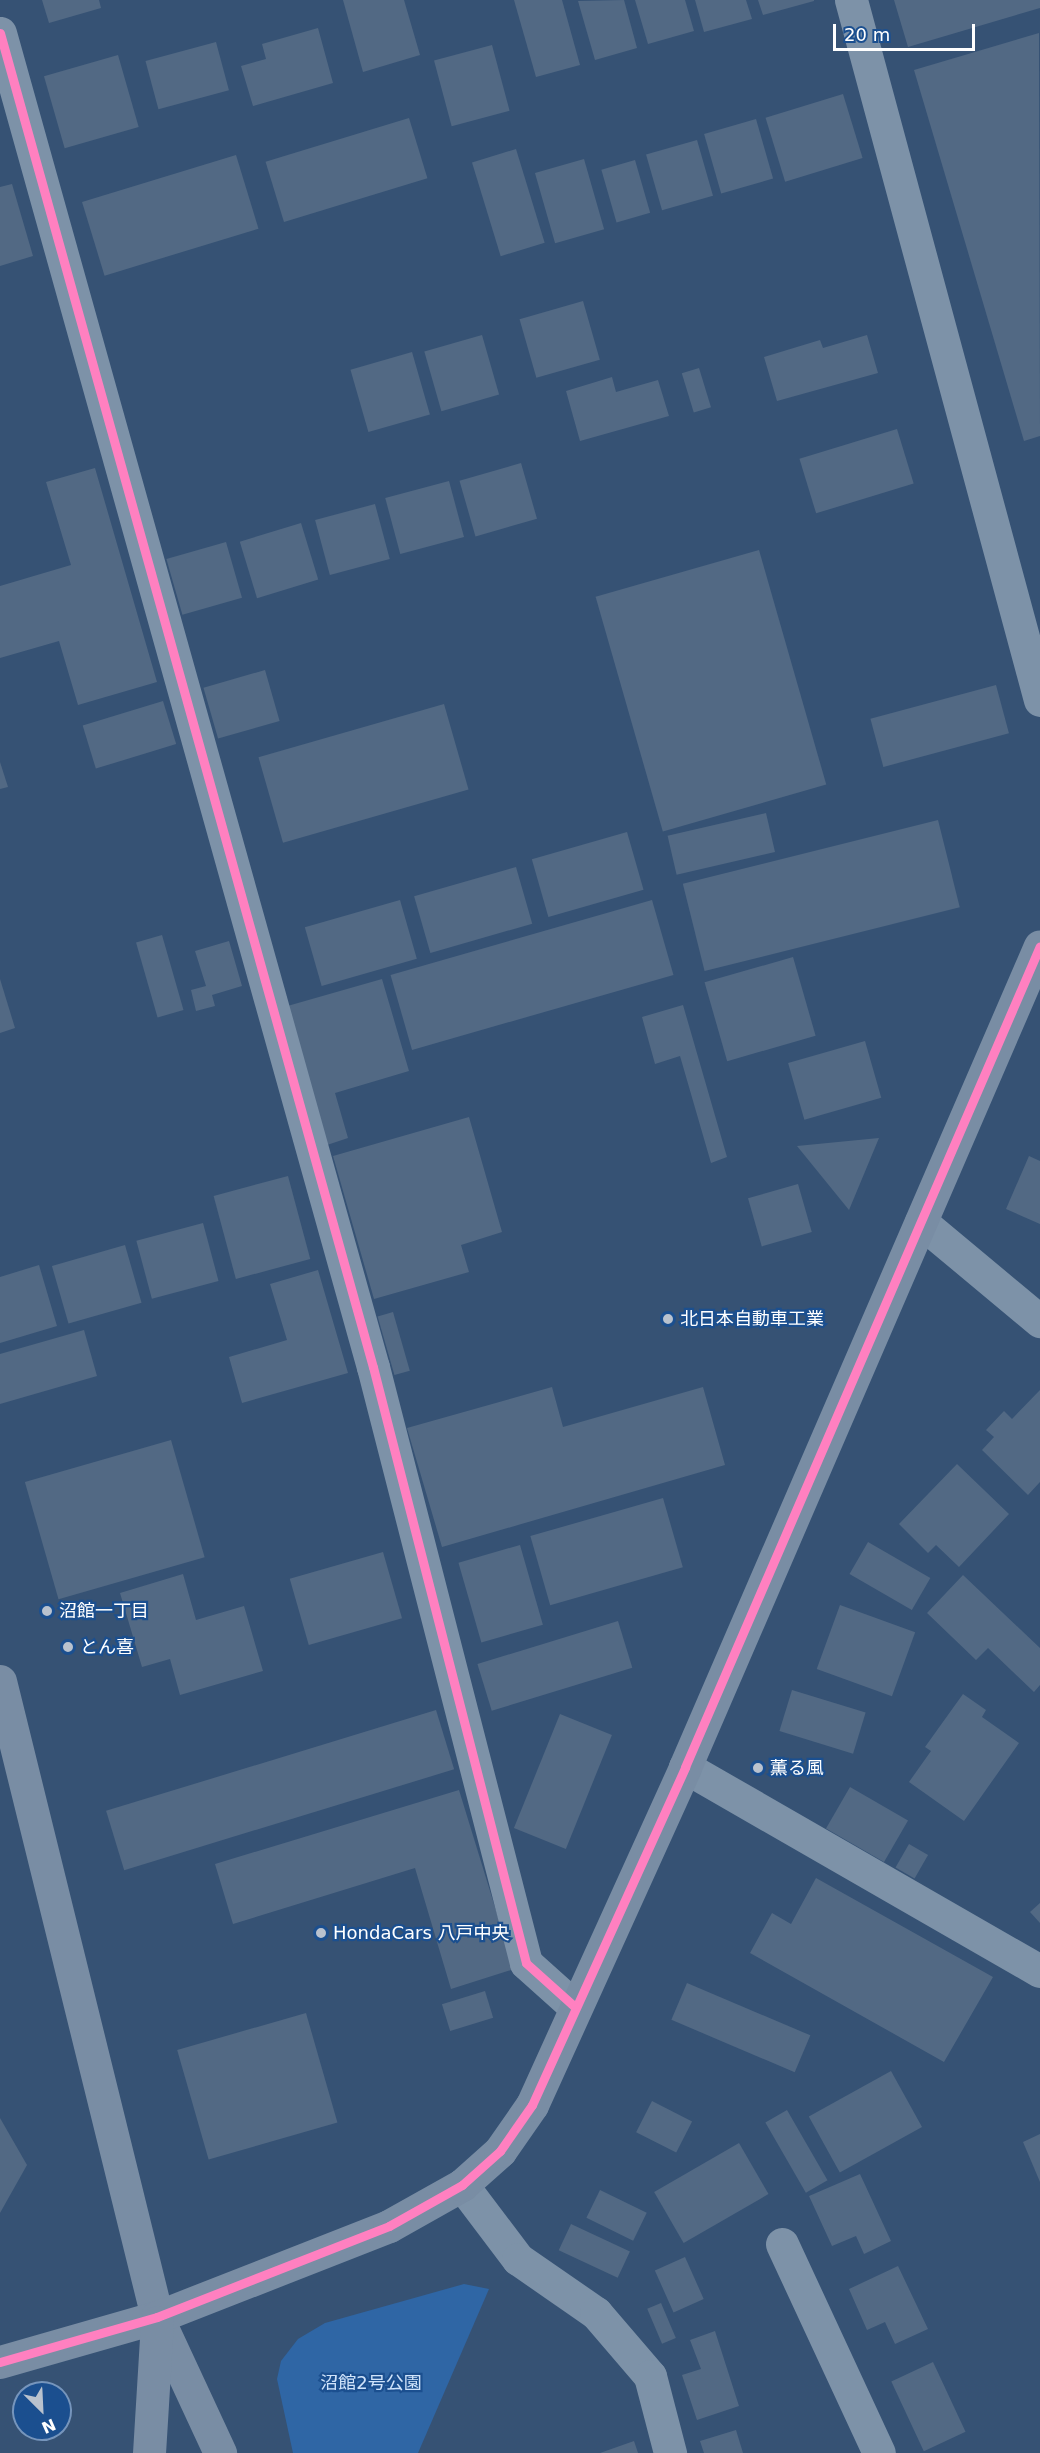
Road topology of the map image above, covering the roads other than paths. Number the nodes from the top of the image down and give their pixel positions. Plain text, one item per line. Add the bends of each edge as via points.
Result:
1 (850, 0) edge
2 (0, 33) edge
3 (1040, 700) edge
4 (1040, 946) edge
5 (921, 1222) junction
6 (1040, 1321) edge
7 (0, 1681) edge
8 (685, 1767) junction
9 (1040, 1971) edge
10 (576, 2007) junction
11 (462, 2185) junction
12 (782, 2244) dead end
13 (157, 2317) junction
14 (0, 2362) edge
15 (149, 2453) edge
16 (220, 2453) edge
17 (670, 2453) edge
18 (879, 2453) edge

1 - 3 street
2 - 10 street via 373,1367 526,1963
4 - 5 street
5 - 6 street
5 - 8 street
7 - 13 street
8 - 9 street
8 - 10 street
10 - 11 street via 532,2105 500,2151
11 - 13 street via 389,2226
11 - 17 street via 518,2259 596,2313 650,2376
12 - 18 street
13 - 14 street
13 - 15 street
13 - 16 street

